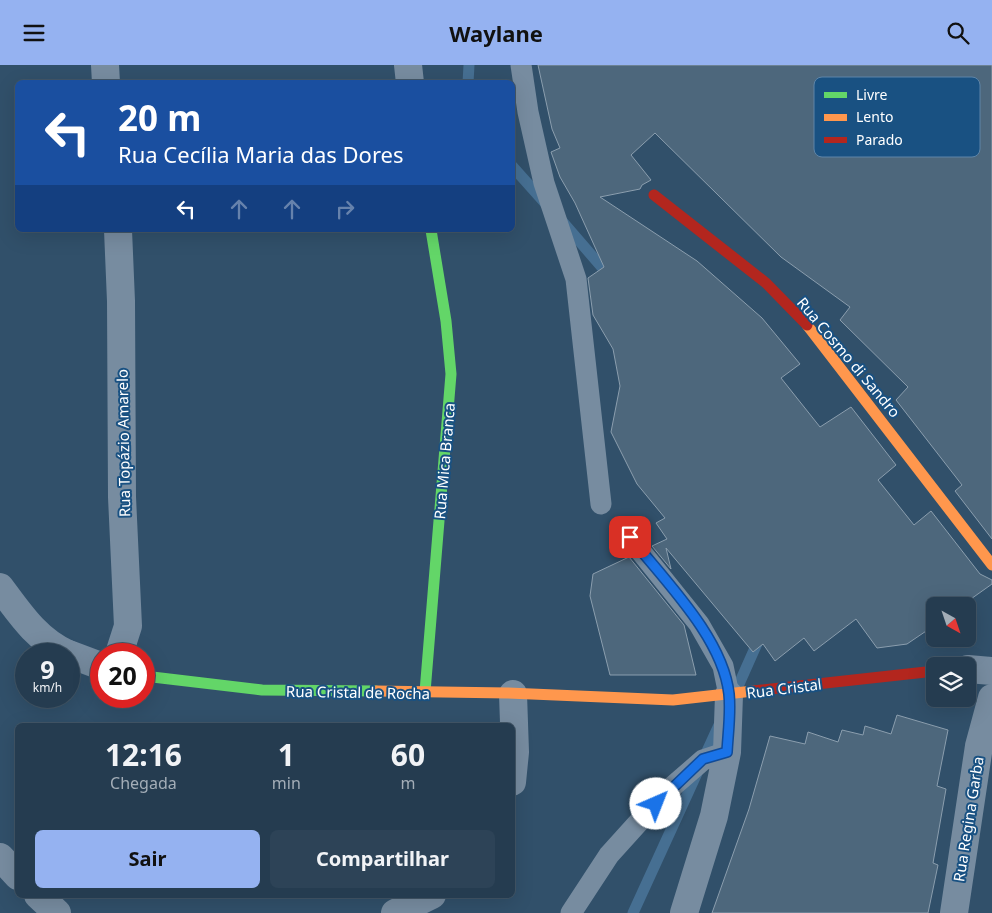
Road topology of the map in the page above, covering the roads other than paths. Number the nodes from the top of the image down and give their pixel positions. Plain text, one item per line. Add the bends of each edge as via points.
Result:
1 (105, 65) edge
2 (408, 65) edge
3 (522, 65) edge
4 (106, 80) edge
5 (410, 80) edge
6 (654, 195) dead end
7 (118, 232) edge
8 (431, 232) edge
9 (601, 503) dead end
10 (630, 537) dead end
11 (992, 565) edge
12 (0, 587) edge
13 (48, 643) edge
14 (123, 643) edge
15 (976, 670) edge
16 (992, 671) edge
17 (926, 672) edge
18 (155, 676) edge
19 (425, 693) junction
20 (513, 693) junction
21 (730, 695) junction
22 (573, 696) joint
23 (992, 697) edge
24 (514, 723) edge
25 (727, 752) junction
26 (0, 857) edge
27 (15, 873) edge
28 (41, 898) edge
29 (426, 898) edge
30 (57, 913) edge
31 (395, 913) edge
32 (571, 913) edge
33 (684, 913) edge
34 (954, 913) edge

1 - 4 street
2 - 5 street
3 - 9 lane via 528,112 544,183 576,279
6 - 11 street, Rua Cosmo di Sandro via 766,283 805,323
7 - 14 street, Rua Topázio Amarelo via 122,497 128,626
8 - 19 street, Rua Mica Branca via 451,374
10 - 21 lane via 699,624 723,666
12 - 13 street
15 - 16 street
17 - 21 street, Rua Cristal
18 - 19 street, Rua Cristal de Rocha via 262,690
19 - 20 street, Rua Cristal de Rocha
20 - 22 street, Rua Cristal de Rocha
20 - 24 street
21 - 22 street, Rua Cristal via 674,700
21 - 25 street
23 - 34 street, Rua Regina Garba via 979,746
25 - 32 lane via 703,759 665,793 609,855
25 - 33 street via 714,816
26 - 27 street
28 - 30 street
29 - 31 street

